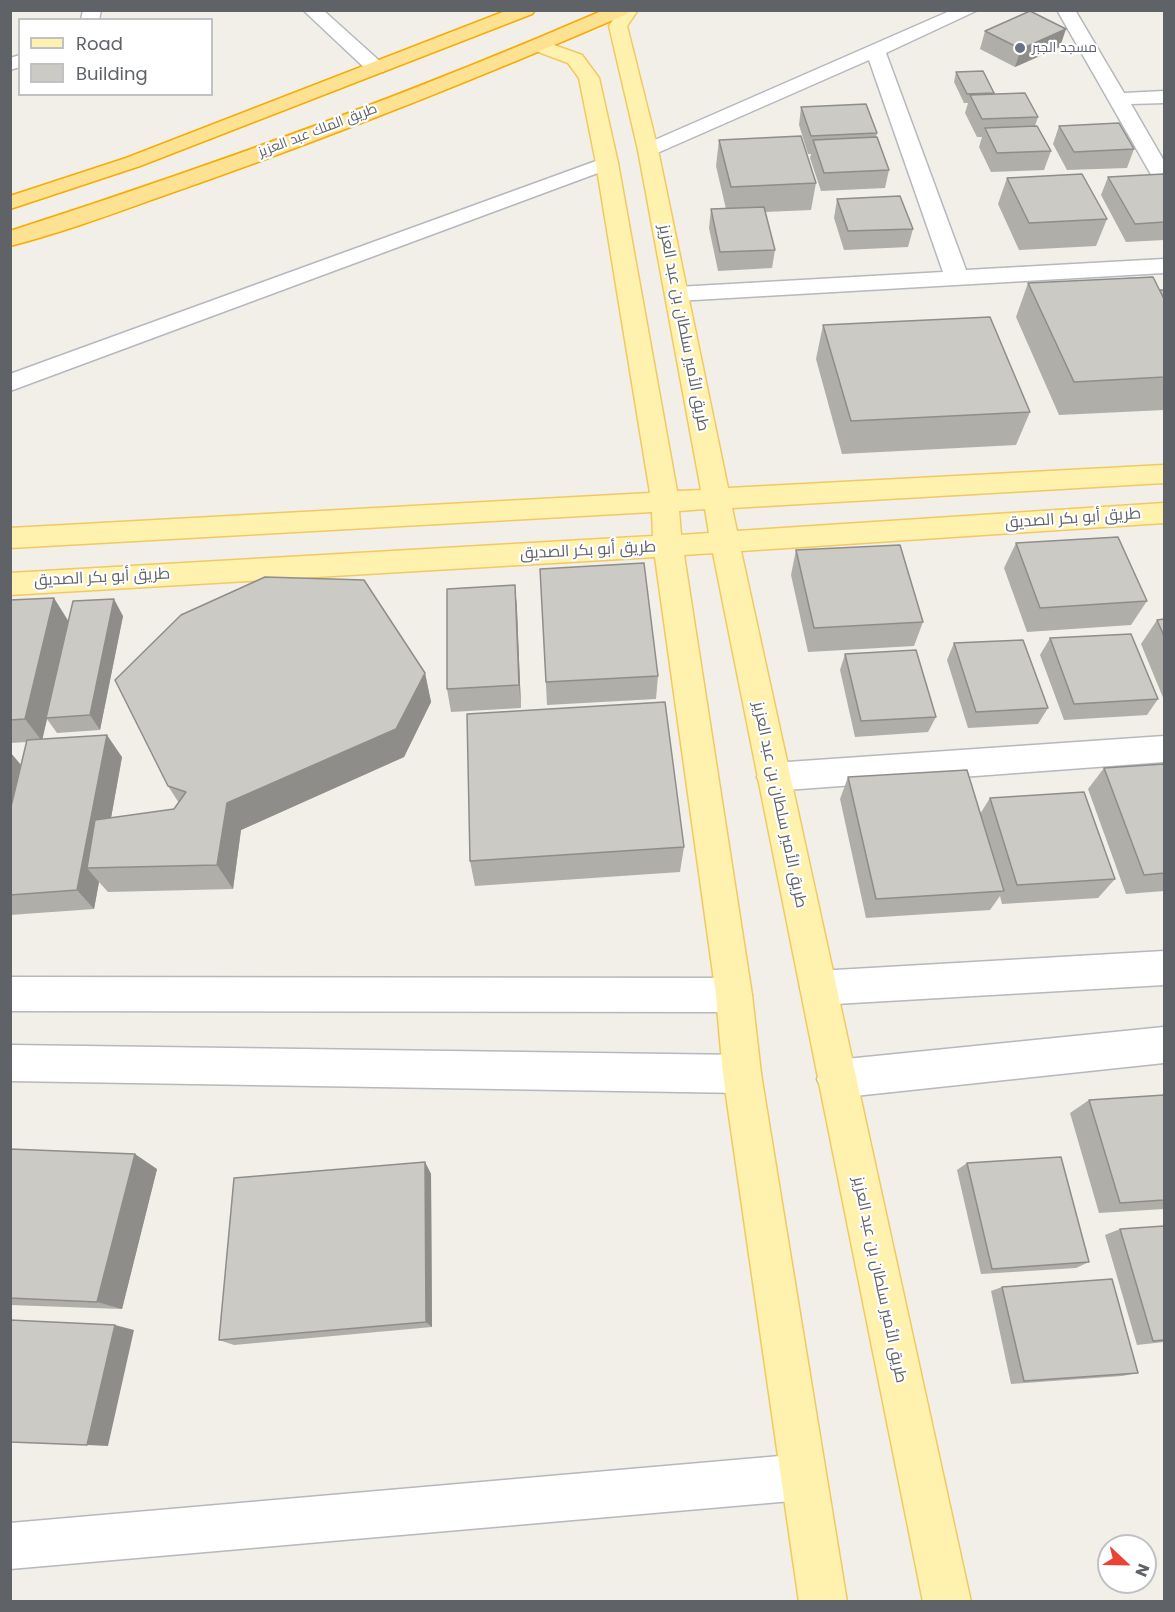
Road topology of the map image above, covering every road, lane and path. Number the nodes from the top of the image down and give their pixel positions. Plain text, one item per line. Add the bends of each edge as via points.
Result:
1 (312, 10) edge
2 (526, 10) edge
3 (621, 10) edge
4 (629, 10) edge
5 (969, 10) edge
6 (1066, 10) edge
7 (540, 46) junction
8 (876, 52) junction
9 (376, 68) junction
10 (1164, 98) edge
11 (1118, 99) junction
12 (648, 150) junction
13 (607, 163) junction
14 (1164, 178) edge
15 (10, 203) edge
16 (10, 238) edge
17 (1164, 266) edge
18 (957, 278) junction
19 (677, 294) junction
20 (10, 383) edge
21 (1164, 474) edge
22 (716, 500) junction
23 (665, 503) junction
24 (1164, 513) edge
25 (10, 538) edge
26 (724, 542) junction
27 (668, 546) junction
28 (10, 584) edge
29 (1164, 749) edge
30 (773, 777) junction
31 (1164, 968) edge
32 (818, 988) junction
33 (10, 994) edge
34 (734, 995) junction
35 (1164, 1045) edge
36 (10, 1064) edge
37 (742, 1074) junction
38 (836, 1079) junction
39 (803, 1477) junction
40 (10, 1546) edge
41 (823, 1602) edge
42 (947, 1602) edge

1 - 9 street
2 - 9 highway
3 - 7 highway, طريق الملك عبد العزيز
4 - 12 main road, طريق الأمير سلطان بن عبد العزيز via 618,26
5 - 8 street
6 - 11 street
7 - 13 main road via 575,59 589,78
7 - 16 highway, طريق الملك عبد العزيز via 235,162
8 - 12 street
8 - 18 street
9 - 15 highway via 134,162
10 - 11 street
11 - 14 street
12 - 19 main road, طريق الأمير سلطان بن عبد العزيز
13 - 20 street
13 - 23 main road
17 - 18 street
18 - 19 street
19 - 22 main road, طريق الأمير سلطان بن عبد العزيز
21 - 22 main road
22 - 23 main road
22 - 26 main road, طريق الأمير سلطان بن عبد العزيز
23 - 25 main road
23 - 27 main road
24 - 26 main road, طريق أبو بكر الصديق
26 - 27 main road, طريق أبو بكر الصديق
26 - 30 main road, طريق الأمير سلطان بن عبد العزيز
27 - 28 main road, طريق أبو بكر الصديق
27 - 34 main road
29 - 30 street
30 - 32 main road, طريق الأمير سلطان بن عبد العزيز
31 - 32 street
32 - 38 main road, طريق الأمير سلطان بن عبد العزيز
33 - 34 street
34 - 37 main road
35 - 38 street
36 - 37 street
37 - 39 main road
38 - 42 main road, طريق الأمير سلطان بن عبد العزيز
39 - 40 street
39 - 41 main road

